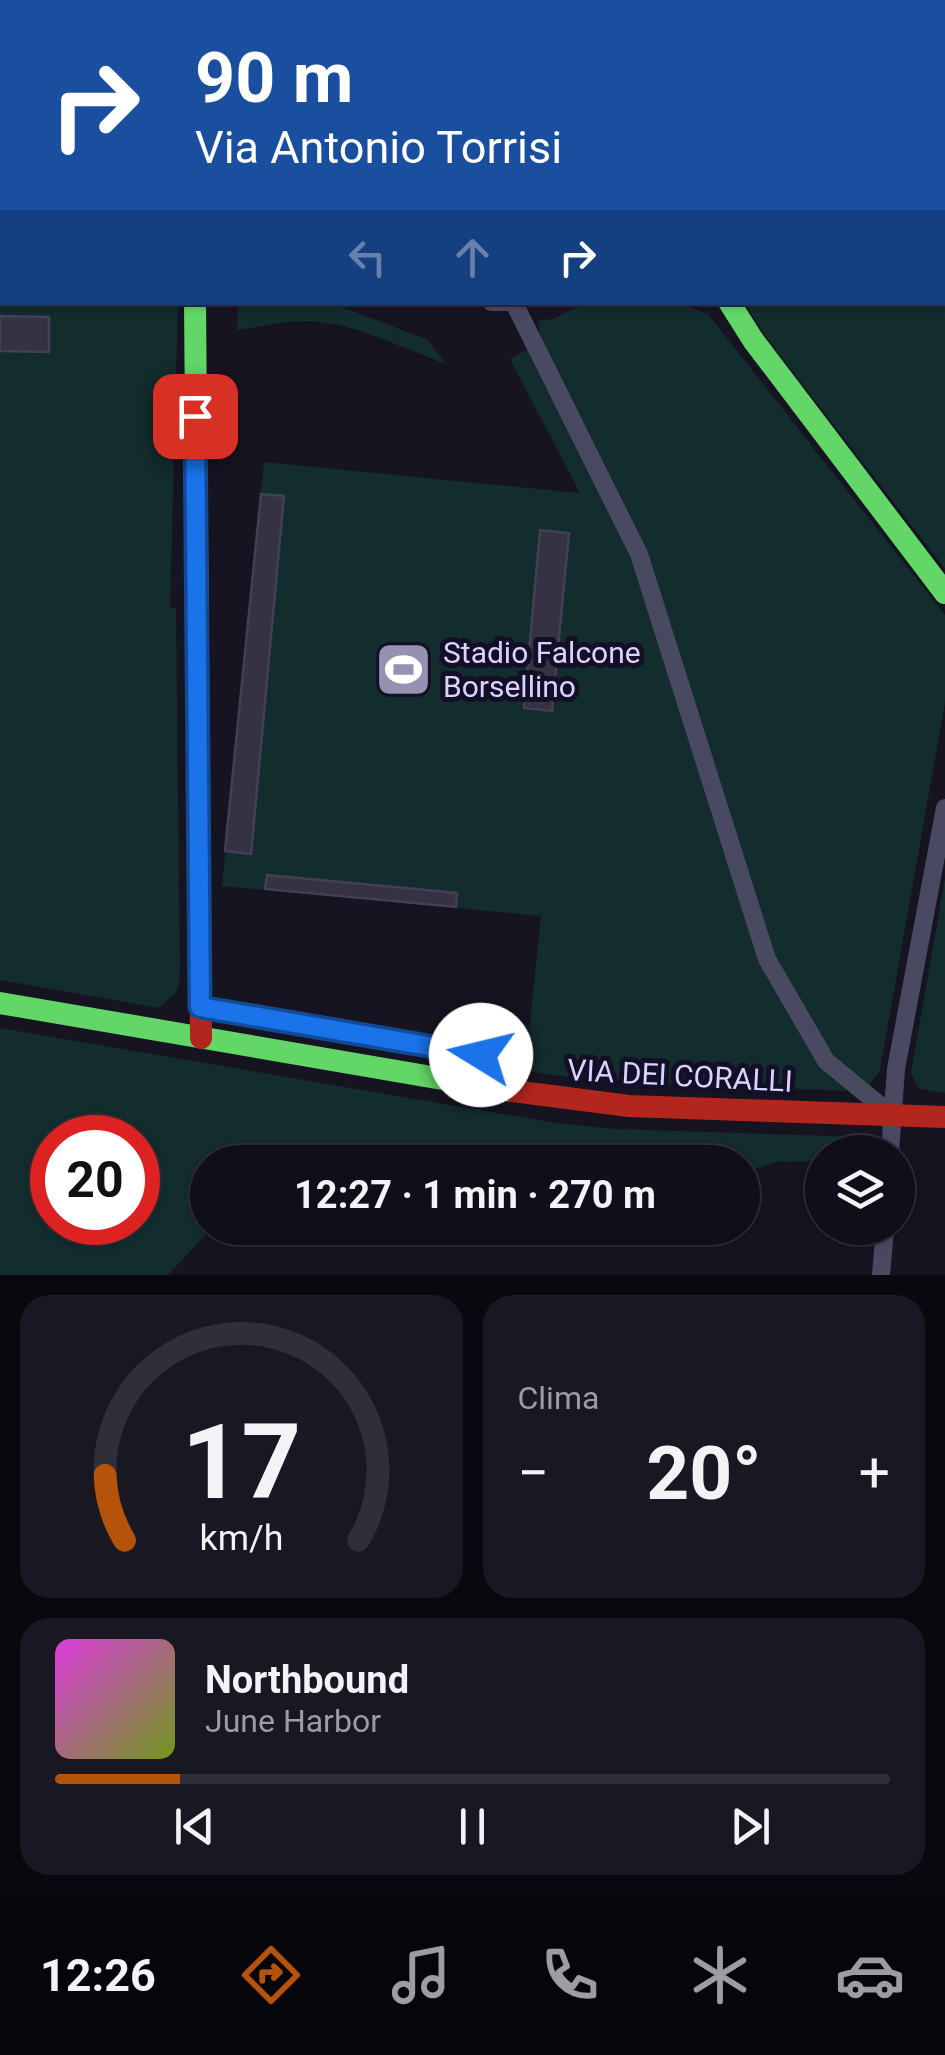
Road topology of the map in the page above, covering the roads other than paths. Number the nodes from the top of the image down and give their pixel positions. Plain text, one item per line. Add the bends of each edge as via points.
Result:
1 (195, 305) edge
2 (517, 305) edge
3 (731, 305) edge
4 (945, 593) edge
5 (945, 808) edge
6 (0, 1003) edge
7 (200, 1007) junction
8 (201, 1038) junction
9 (445, 1049) junction
10 (517, 1060) dead end
11 (450, 1083) junction
12 (893, 1116) junction
13 (945, 1118) edge
14 (891, 1135) edge
15 (884, 1245) edge
16 (882, 1275) edge

1 - 7 street
2 - 12 street via 638,554 767,959 826,1061
3 - 4 street
5 - 12 street
6 - 8 street, VIA DEI CORALLI
7 - 8 street
7 - 9 lane
8 - 11 street, VIA DEI CORALLI
9 - 10 lane
9 - 11 lane
11 - 12 street, VIA DEI CORALLI via 630,1106
12 - 13 street, VIA DEI CORALLI
12 - 14 street
15 - 16 street

